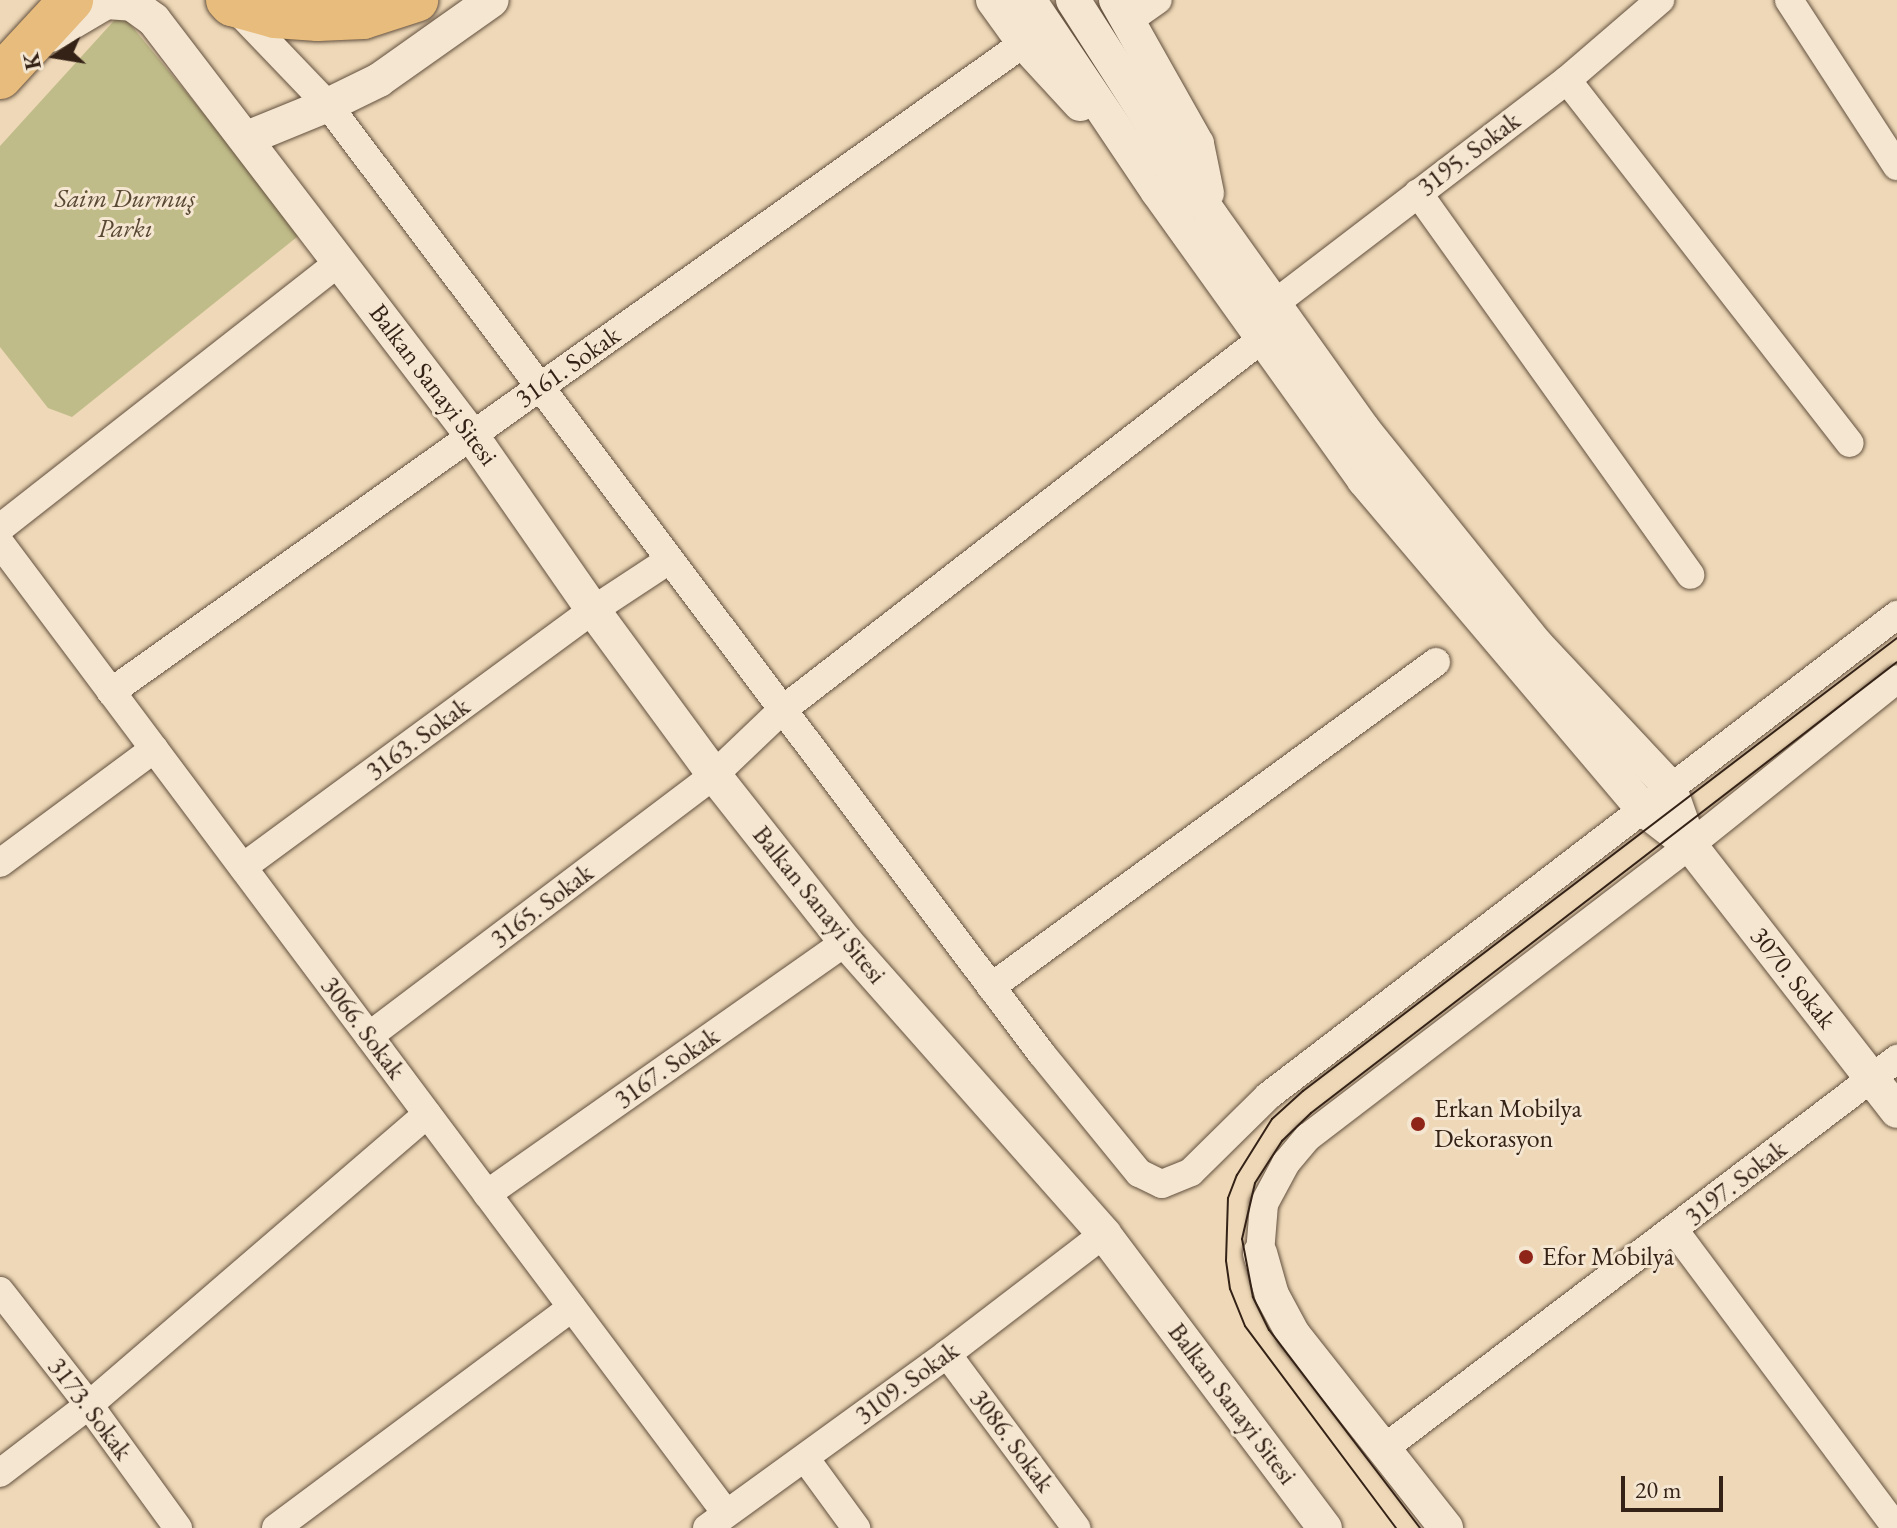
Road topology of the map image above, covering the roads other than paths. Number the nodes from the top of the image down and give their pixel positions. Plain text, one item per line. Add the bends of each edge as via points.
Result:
1 (71, 0) edge
2 (416, 0) edge
3 (492, 0) edge
4 (993, 0) edge
5 (1029, 0) edge
6 (1073, 0) edge
7 (1158, 0) edge
8 (1660, 0) edge
9 (1789, 0) edge
10 (230, 2) edge
11 (1122, 10) edge
12 (1024, 43) junction
13 (12, 65) edge
14 (1567, 80) junction
15 (328, 105) junction
16 (247, 138) junction
17 (1897, 166) edge
18 (1158, 192) junction
19 (1418, 193) junction
20 (1212, 217) junction
21 (341, 261) junction
22 (1274, 304) junction
23 (1263, 338) junction
24 (541, 386) junction
25 (472, 436) junction
26 (1850, 443) dead end
27 (0, 528) edge
28 (0, 543) edge
29 (669, 560) junction
30 (1690, 575) dead end
31 (593, 610) junction
32 (1897, 615) edge
33 (1436, 662) dead end
34 (1897, 679) edge
35 (111, 692) junction
36 (781, 711) junction
37 (154, 749) junction
38 (714, 775) junction
39 (1669, 786) junction
40 (1642, 808) junction
41 (1690, 845) junction
42 (0, 863) edge
43 (243, 867) junction
44 (846, 942) junction
45 (991, 987) junction
46 (369, 1036) junction
47 (1884, 1068) edge
48 (1897, 1111) edge
49 (427, 1114) junction
50 (487, 1194) junction
51 (1675, 1231) junction
52 (1104, 1234) junction
53 (1260, 1253) joint
54 (0, 1291) edge
55 (572, 1307) junction
56 (947, 1354) junction
57 (89, 1405) junction
58 (1382, 1450) junction
59 (805, 1458) junction
60 (0, 1473) edge
61 (716, 1520) edge
62 (178, 1528) edge
63 (276, 1528) edge
64 (856, 1528) edge
65 (1076, 1528) edge
66 (1325, 1528) edge
67 (1446, 1528) edge
68 (1896, 1528) edge

1 - 13 highway
2 - 10 highway via 363,17 318,19 275,16
3 - 15 street via 379,80
4 - 12 street
5 - 18 street
6 - 20 street
7 - 11 street
8 - 14 street, 3195. Sokak
9 - 17 street
10 - 15 street
11 - 20 street via 1197,144
12 - 18 street
12 - 24 street, 3161. Sokak
13 - 16 street, Balkan Sanayi Sitesi via 106,2 132,4 154,20
14 - 19 street, 3195. Sokak
14 - 26 street
15 - 16 street
15 - 24 street
16 - 21 street, Balkan Sanayi Sitesi
18 - 23 street
19 - 22 street, 3195. Sokak
19 - 30 street
20 - 22 street
21 - 25 street, Balkan Sanayi Sitesi
21 - 27 street
22 - 39 street via 1363,429 1536,644
23 - 36 street, 3165. Sokak
23 - 40 street via 1364,480
24 - 25 street, 3161. Sokak
24 - 29 street
25 - 31 street, Balkan Sanayi Sitesi
25 - 35 street, 3161. Sokak
28 - 35 street, 3066. Sokak
29 - 31 street, 3163. Sokak
29 - 36 street
31 - 38 street, Balkan Sanayi Sitesi
31 - 43 street, 3163. Sokak
32 - 39 street
33 - 45 street
34 - 41 street
35 - 37 street, 3066. Sokak
36 - 38 street, 3165. Sokak
36 - 45 street
37 - 42 street
37 - 43 street, 3066. Sokak
38 - 44 street, Balkan Sanayi Sitesi
38 - 46 street, 3165. Sokak
39 - 40 street
39 - 41 street
40 - 41 street
40 - 45 street via 1268,1096 1191,1172 1162,1184 1139,1173 1118,1150
41 - 47 street, 3070. Sokak
41 - 53 street via 1308,1137 1286,1163 1264,1204
43 - 46 street, 3066. Sokak
44 - 50 street, 3167. Sokak
44 - 52 street, Balkan Sanayi Sitesi
46 - 49 street, 3066. Sokak
47 - 48 street, 3070. Sokak
47 - 51 street, 3197. Sokak
49 - 50 street, 3066. Sokak
49 - 57 street
50 - 55 street, 3066. Sokak
51 - 58 street, 3197. Sokak
51 - 68 street
52 - 56 street, 3109. Sokak
52 - 66 street, Balkan Sanayi Sitesi
53 - 58 street via 1272,1295 1293,1334
54 - 57 street, 3173. Sokak
55 - 61 street, 3066. Sokak
55 - 63 street
56 - 59 street, 3109. Sokak
56 - 65 street, 3086. Sokak
57 - 60 street
57 - 62 street, 3173. Sokak
58 - 67 street
59 - 61 street, 3109. Sokak
59 - 64 street

